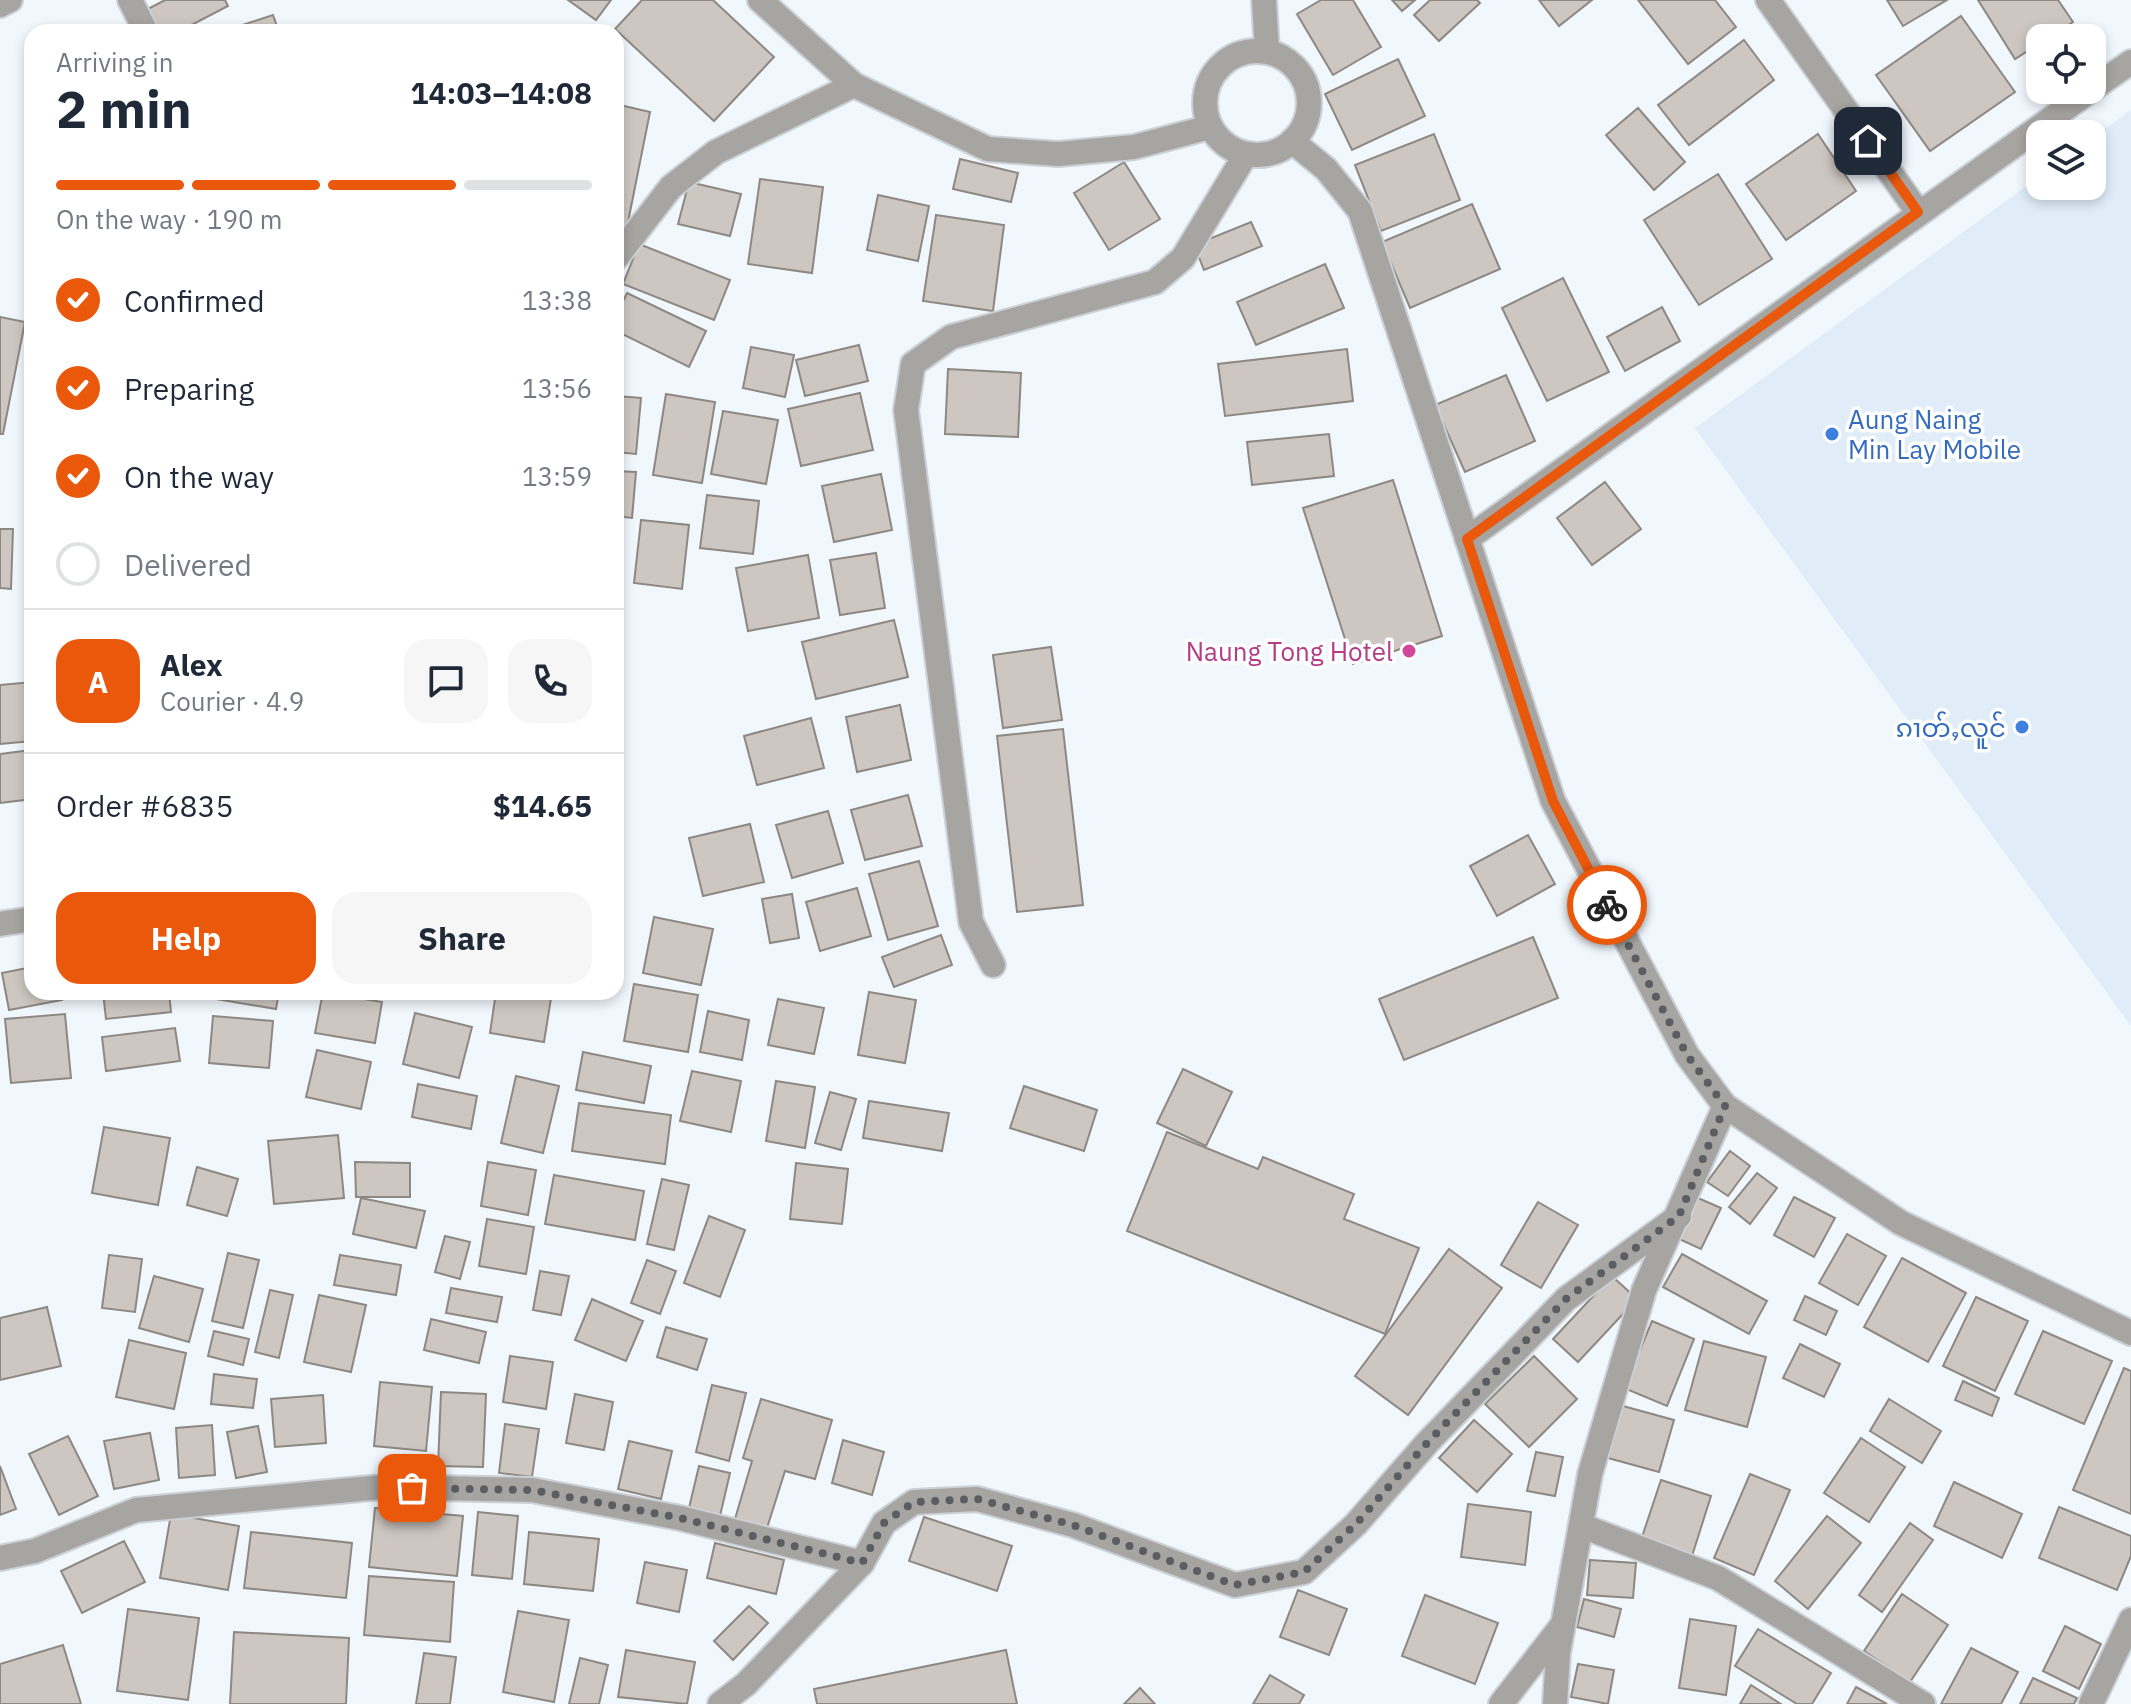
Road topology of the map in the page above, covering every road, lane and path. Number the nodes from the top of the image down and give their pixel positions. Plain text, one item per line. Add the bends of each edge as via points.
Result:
1 (10, 0) edge
2 (130, 0) edge
3 (760, 0) edge
4 (1264, 0) edge
5 (1768, 0) edge
6 (0, 5) edge
7 (142, 24) edge
8 (1267, 51) junction
9 (2131, 62) edge
10 (2106, 80) edge
11 (854, 85) junction
12 (2072, 104) edge
13 (1210, 127) junction
14 (1292, 141) junction
15 (1246, 154) junction
16 (1918, 212) junction
17 (624, 248) edge
18 (1467, 539) junction
19 (24, 920) edge
20 (0, 924) edge
21 (993, 965) dead end
22 (1725, 1106) junction
23 (1679, 1216) junction
24 (2131, 1333) edge
25 (1582, 1526) junction
26 (0, 1558) edge
27 (862, 1563) junction
28 (2131, 1620) edge
29 (1563, 1624) junction
30 (720, 1704) edge
31 (1501, 1704) edge
32 (1555, 1704) edge
33 (1923, 1704) edge
34 (2091, 1704) edge

1 - 6 street
2 - 7 street
3 - 11 street
4 - 8 street
5 - 16 street
8 - 13 street via 1232,56 1218,67 1204,94
8 - 14 street via 1286,59 1308,88 1308,117
9 - 10 street
11 - 13 street via 988,149 1058,154 1134,147
11 - 17 street via 716,152 671,187
12 - 16 street
13 - 15 street via 1233,150
14 - 15 street via 1277,151
14 - 18 street via 1326,169 1360,211
15 - 21 street via 1183,258 1155,282 951,337 913,364 906,410 971,922
16 - 18 street
18 - 22 street via 1553,801 1687,1055
19 - 20 street
22 - 23 street
22 - 24 street via 1901,1223
23 - 25 street via 1644,1290 1590,1474
23 - 27 street via 1566,1299 1356,1524 1304,1572 1235,1585 1073,1525 977,1499 914,1502 884,1523
25 - 29 street
25 - 33 street via 1718,1578
26 - 27 street via 35,1551 136,1510 382,1487 532,1490 680,1518
27 - 30 street via 746,1684
28 - 34 street
29 - 31 street
29 - 32 street

